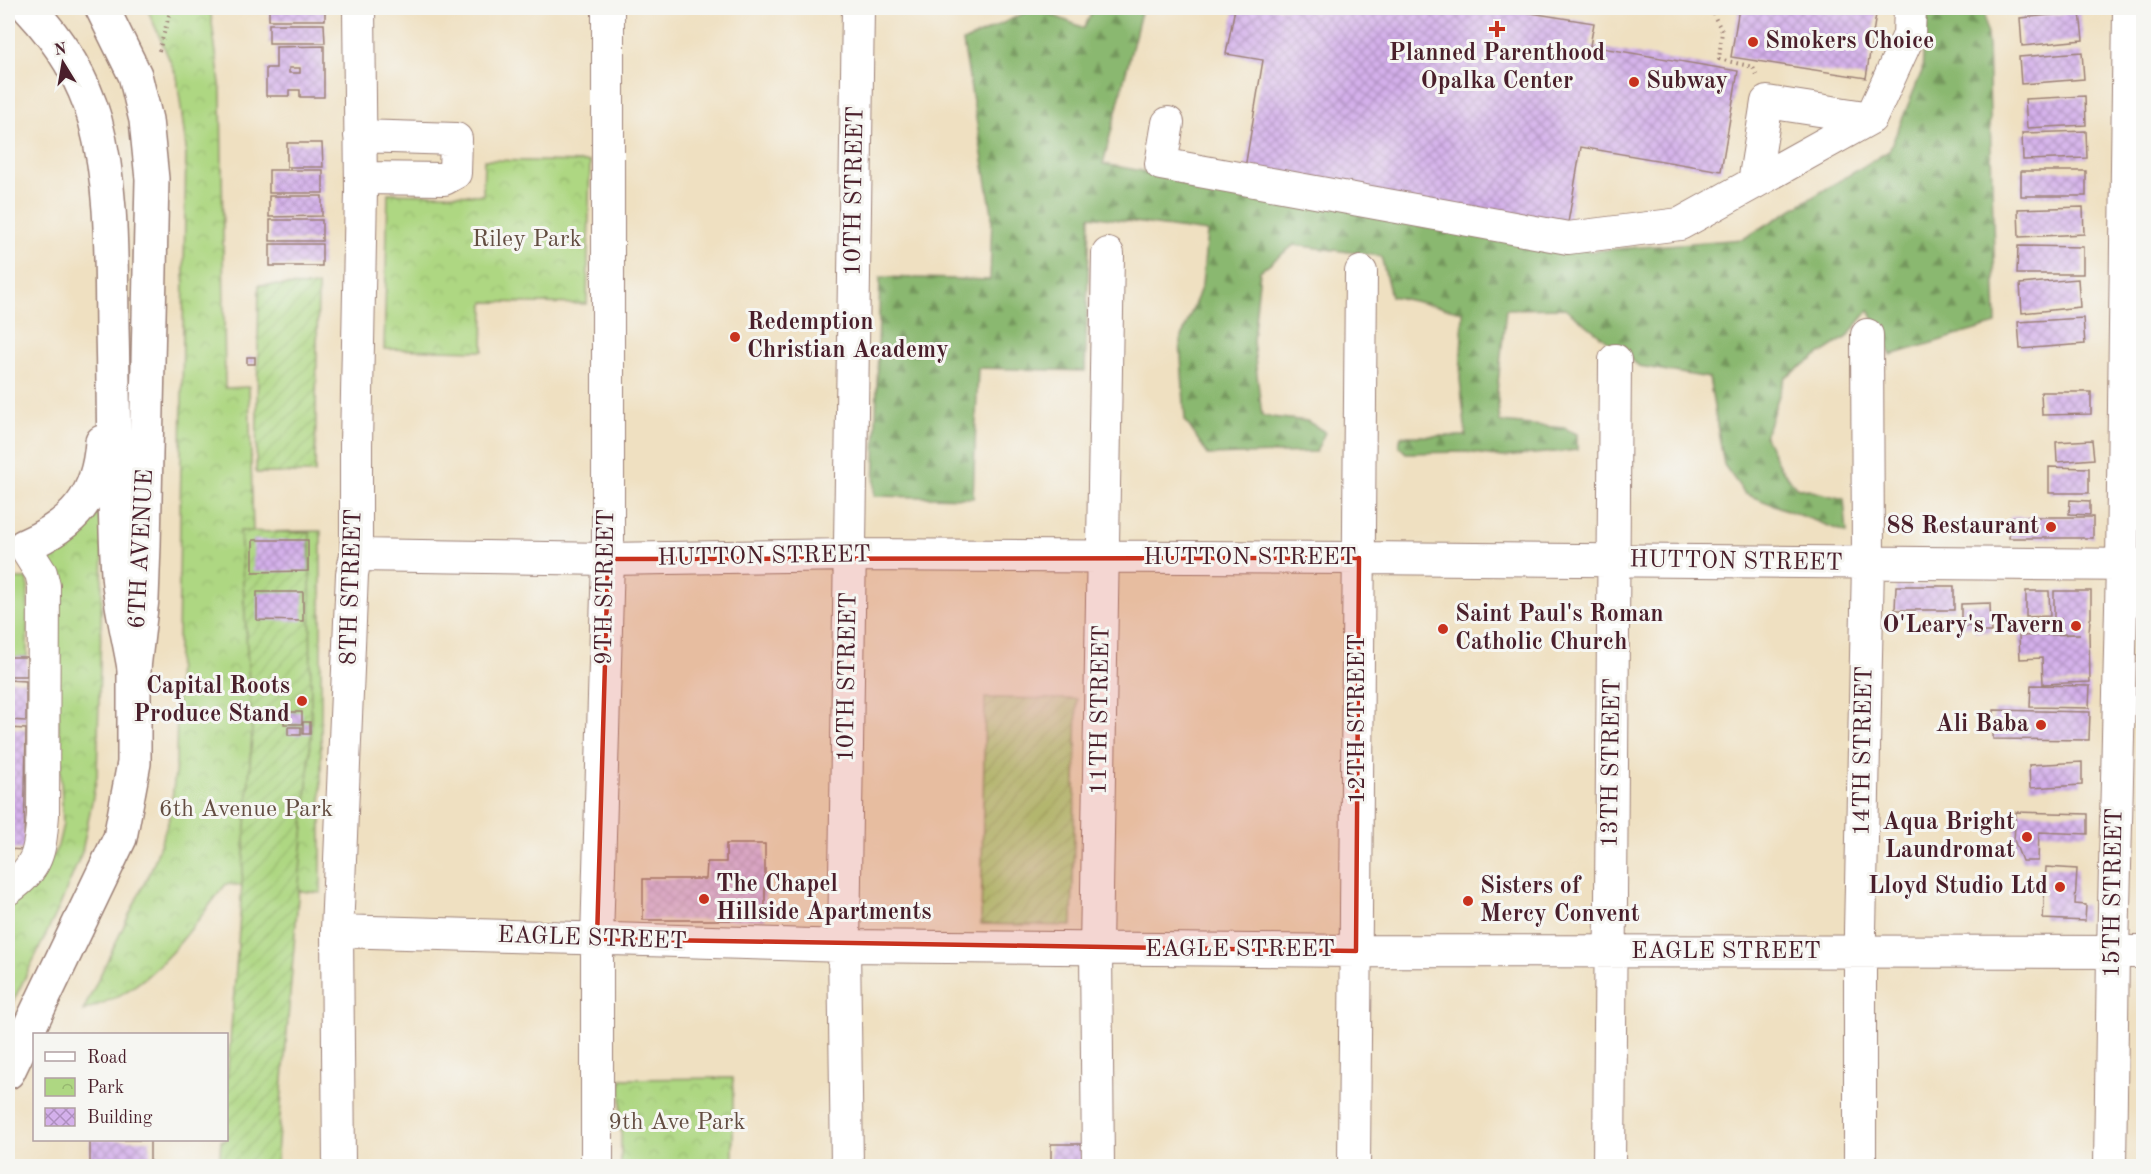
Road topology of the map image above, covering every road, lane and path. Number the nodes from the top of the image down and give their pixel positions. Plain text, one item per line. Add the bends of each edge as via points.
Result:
1 (102, 8) edge
2 (171, 8) edge
3 (359, 8) edge
4 (608, 8) edge
5 (858, 8) edge
6 (1710, 8) edge
7 (1910, 8) edge
8 (2129, 8) edge
9 (38, 18) edge
10 (159, 51) dead end
11 (1767, 102) junction
12 (1871, 118) junction
13 (1168, 123) dead end
14 (360, 136) junction
15 (361, 178) junction
16 (1754, 183) junction
17 (1108, 254) dead end
18 (1362, 272) dead end
19 (112, 327) junction
20 (1867, 335) dead end
21 (1615, 360) dead end
22 (16, 548) edge
23 (356, 555) junction
24 (849, 555) junction
25 (1104, 558) junction
26 (1359, 558) junction
27 (609, 559) junction
28 (1613, 560) junction
29 (1868, 564) junction
30 (2133, 565) edge
31 (134, 668) junction
32 (8, 889) edge
33 (337, 931) junction
34 (597, 939) junction
35 (844, 946) junction
36 (1096, 949) junction
37 (1356, 951) junction
38 (1610, 951) junction
39 (1860, 952) junction
40 (2113, 952) junction
41 (2144, 952) edge
42 (8, 1072) edge
43 (339, 1167) edge
44 (597, 1167) edge
45 (847, 1167) edge
46 (1098, 1167) edge
47 (1354, 1167) edge
48 (1609, 1167) edge
49 (1860, 1167) edge
50 (2110, 1167) edge

1 - 31 main road, 6TH AVENUE via 135,75 146,120 152,179 142,599
2 - 10 path
3 - 14 street, 8TH STREET
4 - 27 street, 9TH STREET
5 - 24 street, 10TH STREET
6 - 11 path via 1722,31 1719,59 1753,67
7 - 12 street via 1910,34
8 - 30 street, 15TH STREET
9 - 19 main road via 67,57 83,89 102,149 110,230
11 - 12 street
11 - 16 street
12 - 16 street
13 - 16 street via 1161,164 1568,238 1680,224
14 - 15 street, 8TH STREET
14 - 15 street via 456,139 455,173 444,179
15 - 23 street, 8TH STREET
17 - 25 street, 11TH STREET
18 - 26 street, 12TH STREET
19 - 22 main road via 101,456 91,492 76,513 53,531
19 - 31 main road via 118,576
20 - 29 street, 14TH STREET
21 - 28 street, 13TH STREET
22 - 32 street via 41,573 44,586 43,815 40,849 33,865
23 - 27 street, HUTTON STREET
23 - 33 street, 8TH STREET via 352,574
24 - 25 street, HUTTON STREET
24 - 27 street, HUTTON STREET
24 - 35 street, 10TH STREET
25 - 26 street, HUTTON STREET
25 - 36 street, 11TH STREET
26 - 28 street, HUTTON STREET
26 - 37 street, 12TH STREET
27 - 34 street, 9TH STREET
28 - 29 street, HUTTON STREET
28 - 38 street, 13TH STREET
29 - 30 street, HUTTON STREET
29 - 39 street, 14TH STREET
30 - 40 street, 15TH STREET
31 - 42 main road, 6TH AVENUE via 134,763 120,838
33 - 34 street, EAGLE STREET
33 - 43 street, 8TH STREET
34 - 35 street, EAGLE STREET
34 - 44 street, 9TH STREET
35 - 36 street, EAGLE STREET
35 - 45 street, 10TH STREET
36 - 37 street, EAGLE STREET
36 - 46 street, 11TH STREET
37 - 38 street, EAGLE STREET
37 - 47 street, 12TH STREET
38 - 39 street, EAGLE STREET
38 - 48 street, 13TH STREET
39 - 40 street, EAGLE STREET
39 - 49 street, 14TH STREET
40 - 41 street, EAGLE STREET
40 - 50 street, 15TH STREET

